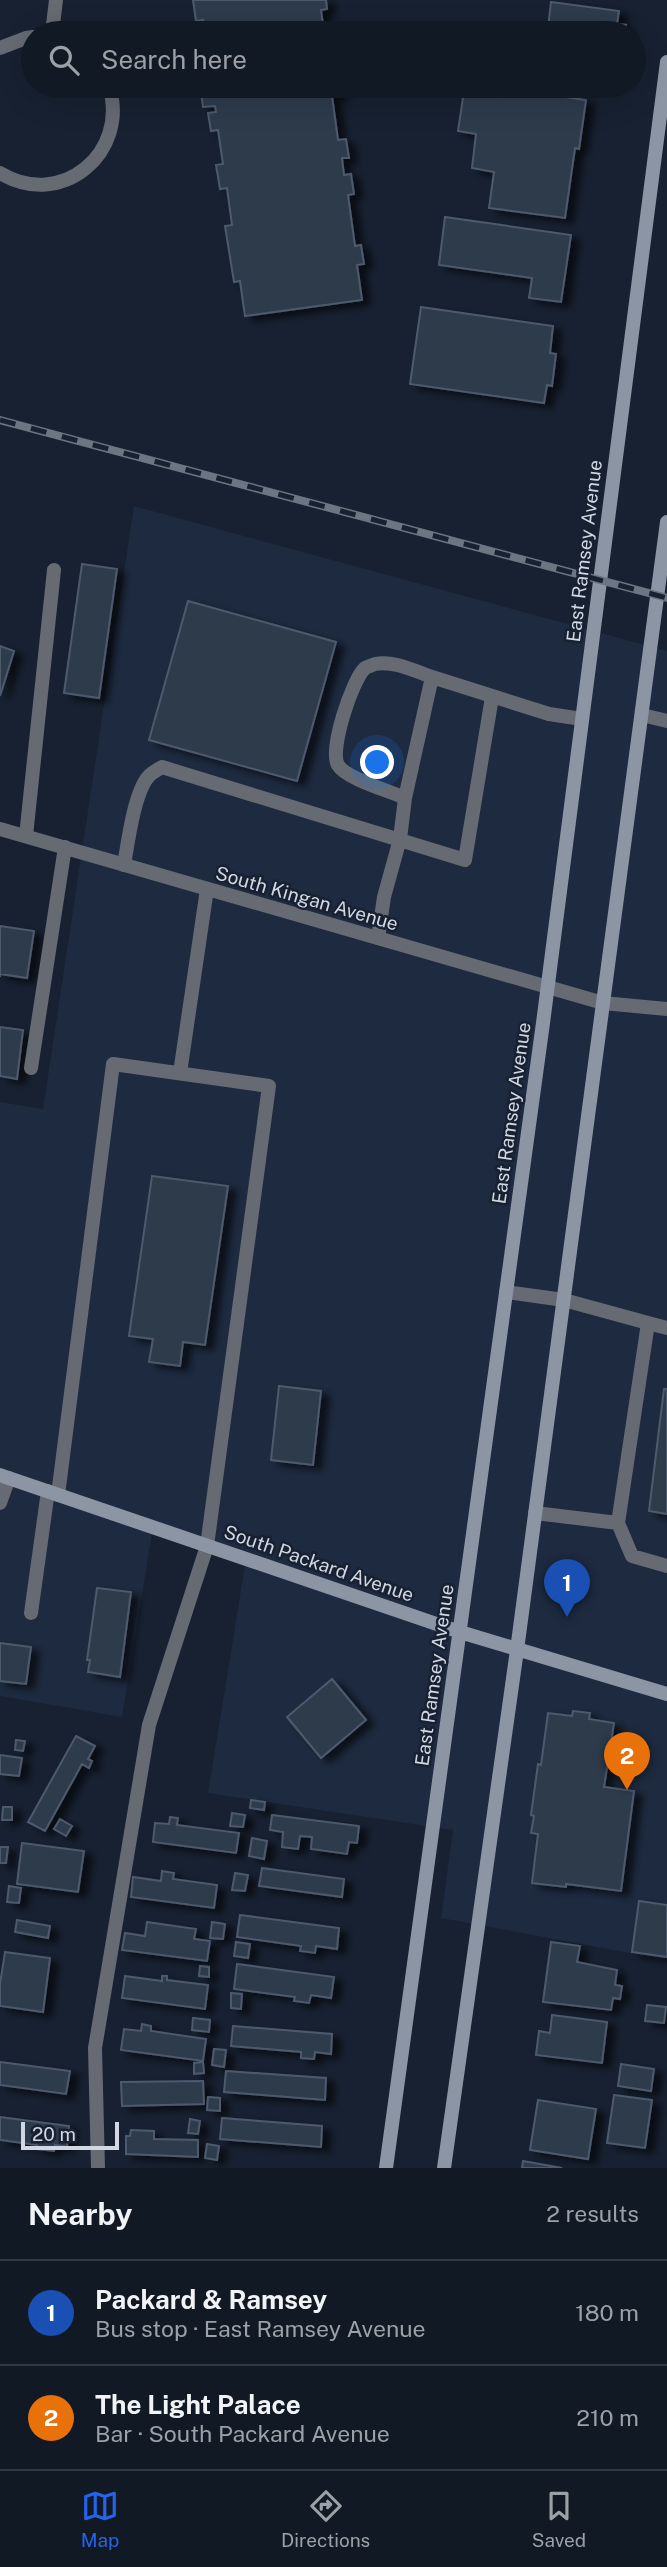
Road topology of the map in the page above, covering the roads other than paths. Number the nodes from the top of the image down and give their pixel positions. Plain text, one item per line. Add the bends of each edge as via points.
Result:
1 (56, 0) edge
2 (53, 21) edge
3 (21, 39) edge
4 (0, 48) edge
5 (667, 62) edge
6 (113, 98) edge
7 (0, 173) edge
8 (667, 522) edge
9 (54, 570) dead end
10 (432, 677) junction
11 (492, 697) junction
12 (642, 715) junction
13 (582, 719) junction
14 (667, 721) edge
15 (405, 798) junction
16 (0, 828) edge
17 (26, 836) junction
18 (400, 839) junction
19 (65, 847) junction
20 (124, 865) junction
21 (207, 889) junction
22 (378, 938) junction
23 (548, 988) junction
24 (603, 1003) junction
25 (667, 1009) edge
26 (32, 1068) dead end
27 (180, 1073) junction
28 (506, 1292) junction
29 (564, 1300) junction
30 (648, 1324) junction
31 (667, 1328) edge
32 (4, 1476) edge
33 (53, 1493) junction
34 (0, 1503) edge
35 (535, 1513) junction
36 (618, 1523) junction
37 (207, 1546) junction
38 (667, 1566) edge
39 (31, 1613) dead end
40 (460, 1632) junction
41 (517, 1650) junction
42 (667, 1694) edge
43 (98, 2168) edge
44 (386, 2168) edge
45 (444, 2168) edge

1 - 2 street
3 - 4 street
5 - 13 street, East Ramsey Avenue
6 - 7 street via 113,122 106,145 93,164 74,177 51,184 26,184
8 - 12 street
9 - 17 street
10 - 11 street
10 - 15 street
10 - 15 street via 394,664 365,667 355,683 334,755 347,774
11 - 13 street
11 - 18 street via 465,860
12 - 14 street
12 - 24 street
13 - 23 street, East Ramsey Avenue
15 - 18 street
16 - 17 street, South Kingan Avenue
17 - 19 street, South Kingan Avenue
18 - 20 street via 162,767 148,776 142,790
18 - 22 street
19 - 20 street, South Kingan Avenue
19 - 26 street
20 - 21 street, South Kingan Avenue
21 - 22 street, South Kingan Avenue
21 - 27 street
22 - 23 street, South Kingan Avenue
23 - 24 street, South Kingan Avenue
23 - 28 street, East Ramsey Avenue
24 - 25 street, South Kingan Avenue
24 - 29 street
27 - 33 street via 113,1064
27 - 37 street via 269,1086
28 - 29 street
28 - 40 street, East Ramsey Avenue
29 - 30 street
29 - 35 street
30 - 31 street
30 - 36 street
32 - 33 street, South Packard Avenue
32 - 34 street
33 - 37 street, South Packard Avenue
33 - 39 street
35 - 36 street
35 - 41 street
36 - 38 street via 632,1556
37 - 40 street, South Packard Avenue
37 - 43 street via 149,1725 94,2048
40 - 41 street, South Packard Avenue
40 - 44 street, East Ramsey Avenue
41 - 42 street, South Packard Avenue
41 - 45 street

